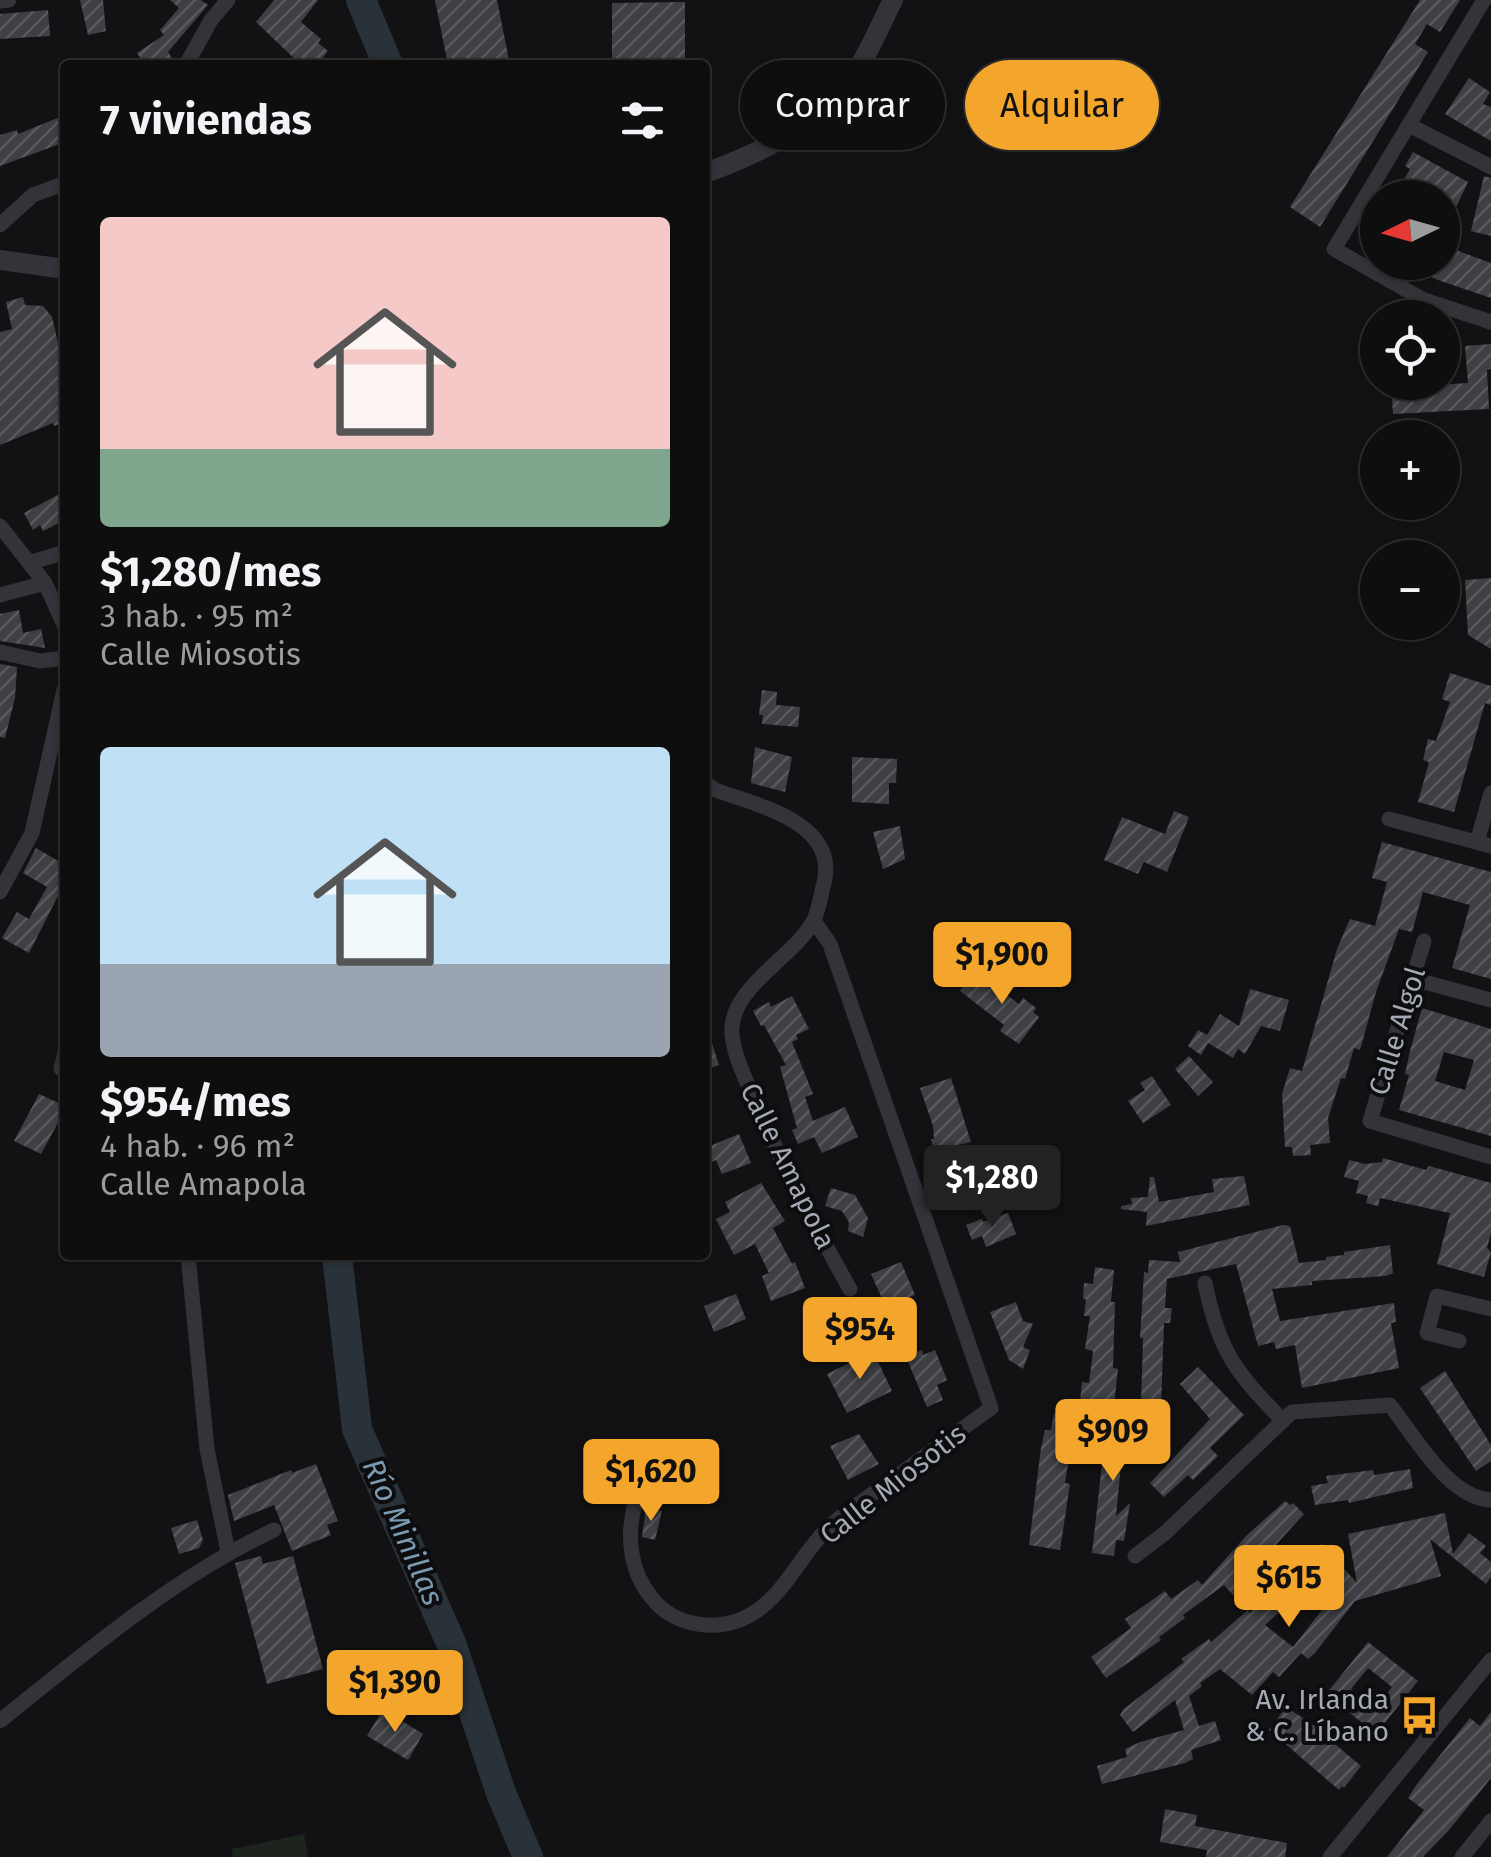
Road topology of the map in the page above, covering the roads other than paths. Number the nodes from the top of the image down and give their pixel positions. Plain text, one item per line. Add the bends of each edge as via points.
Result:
1 (9, 0) edge
2 (228, 0) edge
3 (893, 0) edge
4 (1488, 0) edge
5 (0, 1) edge
6 (189, 60) edge
7 (1409, 126) junction
8 (1491, 166) edge
9 (710, 172) edge
10 (60, 186) edge
11 (0, 225) edge
12 (0, 260) edge
13 (60, 268) edge
14 (1491, 322) edge
15 (0, 526) edge
16 (60, 554) edge
17 (29, 563) junction
18 (45, 583) junction
19 (0, 595) edge
20 (60, 615) edge
21 (0, 652) edge
22 (60, 659) edge
23 (60, 710) edge
24 (710, 786) edge
25 (1491, 793) edge
26 (1389, 819) dead end
27 (1484, 844) edge
28 (0, 892) edge
29 (814, 921) junction
30 (1424, 942) dead end
31 (1414, 980) junction
32 (1491, 1000) edge
33 (1491, 1158) edge
34 (188, 1260) edge
35 (1205, 1284) dead end
36 (850, 1289) dead end
37 (1491, 1309) edge
38 (1459, 1341) dead end
39 (1283, 1420) junction
40 (1491, 1500) edge
41 (635, 1504) dead end
42 (274, 1530) dead end
43 (228, 1552) junction
44 (1135, 1556) dead end
45 (1491, 1660) edge
46 (0, 1721) edge
47 (1491, 1821) edge
48 (1330, 1857) edge
49 (1462, 1857) edge

1 - 5 street
2 - 6 street
3 - 9 street via 846,86 819,112 784,138
4 - 7 street
7 - 8 street
7 - 14 street via 1334,249 1424,300
10 - 11 street via 33,194
12 - 13 street
15 - 17 street
16 - 17 street
17 - 18 street
18 - 19 street
18 - 20 street
21 - 22 street
23 - 28 street via 32,834
24 - 29 street, Calle Amapola via 793,818 816,838 826,872
25 - 27 street
26 - 27 street
29 - 36 street, Calle Amapola via 740,1002 732,1034 782,1167
29 - 41 street, Calle Miosotis via 830,944 992,1408 829,1527 785,1584 744,1618 726,1623 682,1622 650,1598 631,1547
30 - 31 street, Calle Algol
31 - 32 street
31 - 33 street, Calle Algol via 1370,1121
34 - 43 street via 207,1450
35 - 39 street via 1228,1357
37 - 38 street via 1437,1296 1427,1333
39 - 40 street via 1292,1412 1390,1406 1457,1489
39 - 44 street
42 - 43 street
43 - 46 street via 108,1634
45 - 48 street
47 - 49 street

